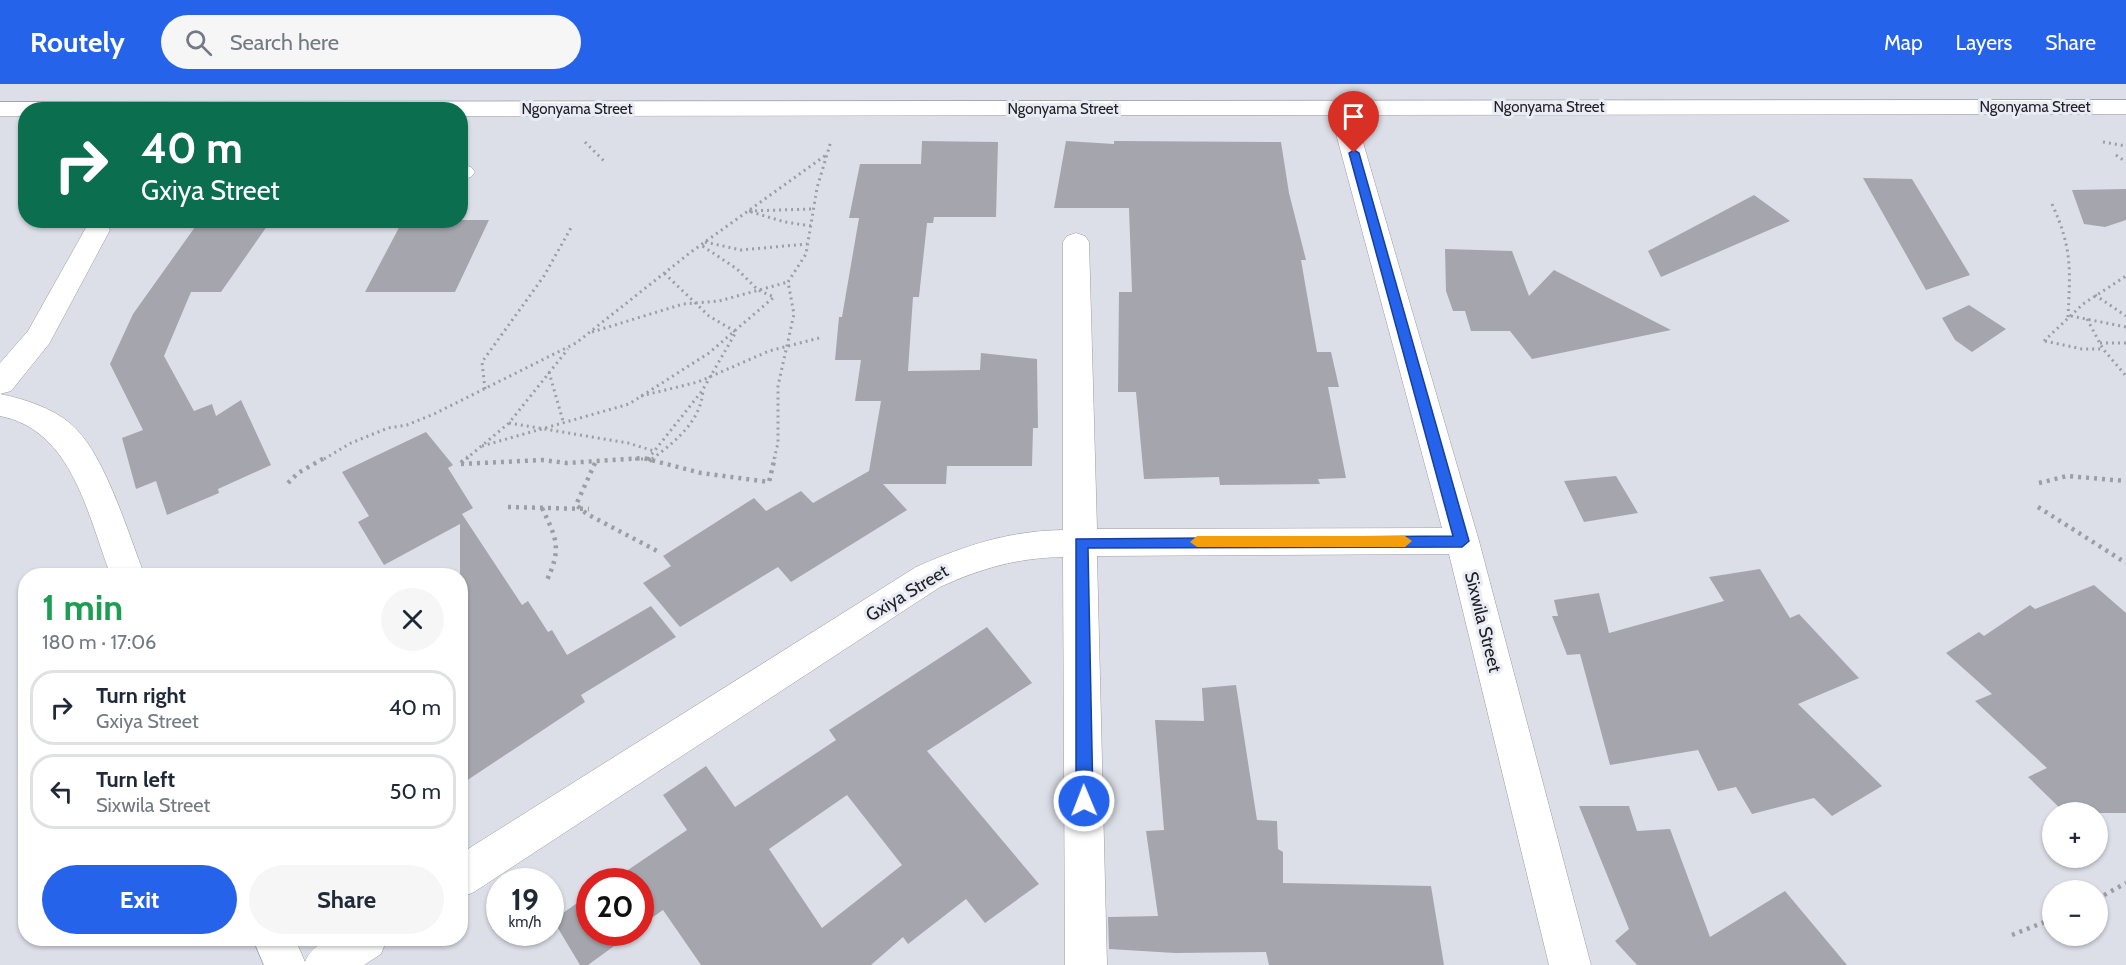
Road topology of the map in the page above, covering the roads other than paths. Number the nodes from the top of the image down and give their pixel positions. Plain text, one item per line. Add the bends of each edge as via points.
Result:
1 (728, 84) edge
2 (1058, 84) edge
3 (2126, 106) edge
4 (1341, 107) junction
5 (0, 109) edge
6 (18, 109) edge
7 (468, 109) edge
8 (719, 109) junction
9 (1059, 109) junction
10 (97, 231) dead end
11 (1076, 242) dead end
12 (0, 383) edge
13 (0, 405) edge
14 (1462, 541) junction
15 (1081, 543) junction
16 (125, 568) edge
17 (468, 873) edge
18 (277, 946) edge
19 (355, 946) edge
20 (285, 965) edge
21 (325, 965) edge
22 (1086, 965) edge
23 (1570, 965) edge

1 - 8 street
2 - 9 street
3 - 4 street, Ngonyama Street
4 - 9 street, Ngonyama Street
4 - 14 street, Sixwila Street
5 - 6 street, Ngonyama Street
7 - 8 street, Ngonyama Street
8 - 9 street, Ngonyama Street
10 - 12 street via 39,337
11 - 15 street
13 - 16 street via 36,417 63,434 79,455
14 - 15 street, Gxiya Street
14 - 23 street, Sixwila Street
15 - 17 street, Gxiya Street via 1036,544 975,556 928,577
15 - 22 street
18 - 20 street
19 - 21 street

